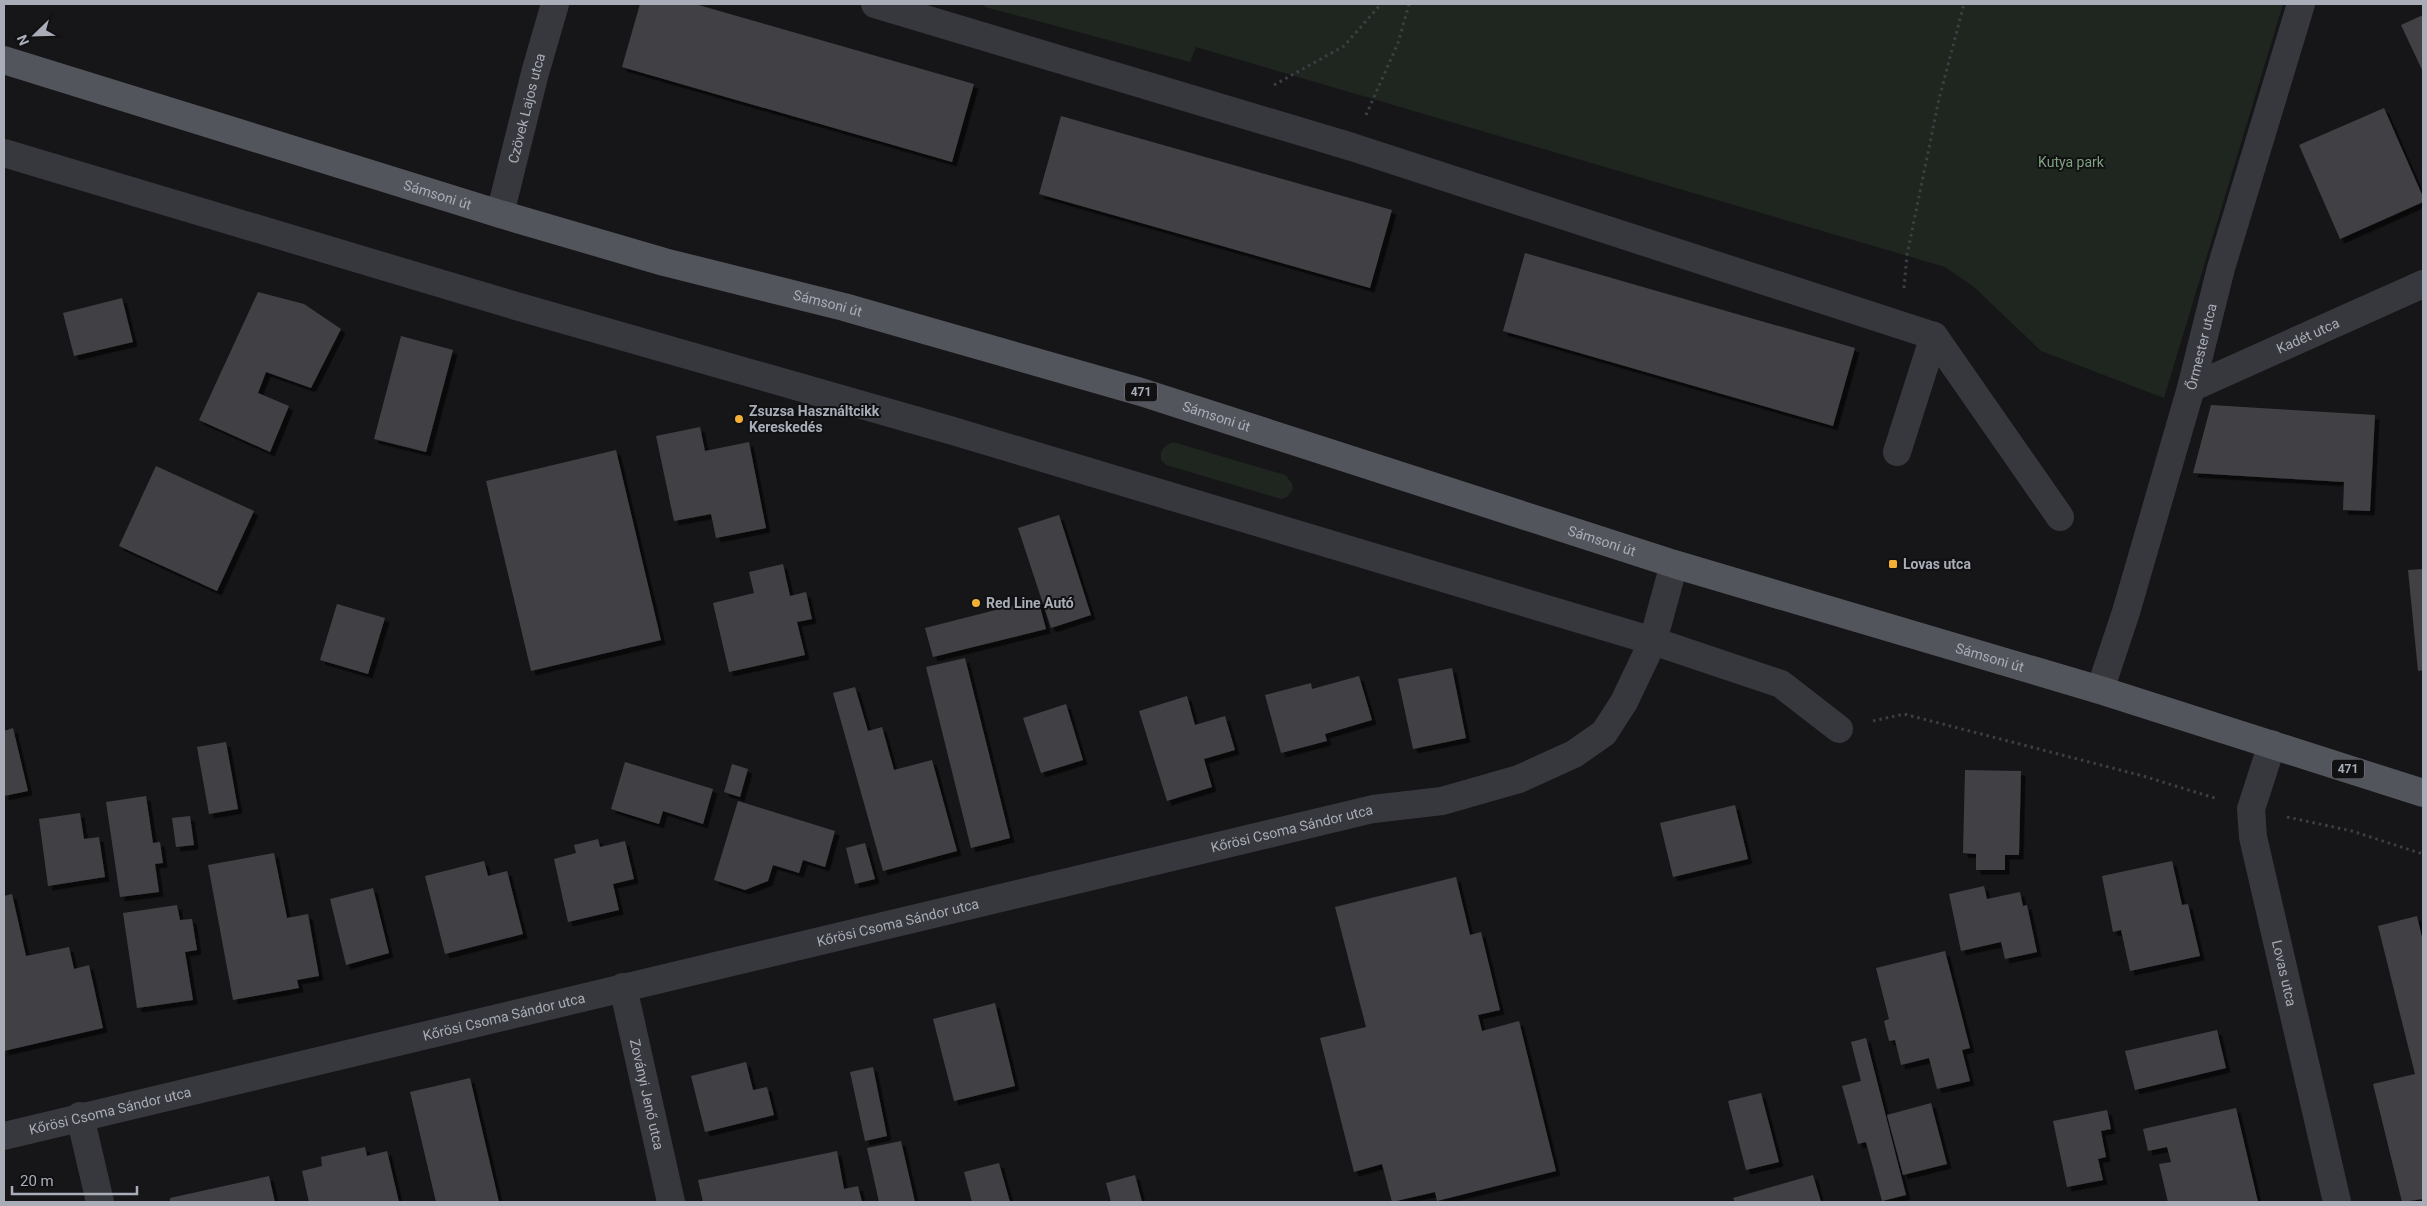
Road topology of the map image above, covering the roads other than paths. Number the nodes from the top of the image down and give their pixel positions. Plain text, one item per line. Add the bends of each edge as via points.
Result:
1 (556, 4) edge
2 (875, 4) edge
3 (2301, 4) edge
4 (4, 60) edge
5 (4, 153) edge
6 (500, 214) junction
7 (2423, 284) edge
8 (1934, 336) junction
9 (2191, 388) junction
10 (1898, 452) dead end
11 (2060, 517) dead end
12 (1674, 564) junction
13 (1653, 641) junction
14 (2100, 690) junction
15 (1839, 729) road end
16 (2272, 744) junction
17 (2423, 793) edge
18 (623, 987) junction
19 (80, 1116) junction
20 (4, 1136) edge
21 (100, 1202) edge
22 (671, 1202) edge
23 (2338, 1202) edge

1 - 6 street, Czövek Lajos utca via 535,73
2 - 8 street via 1352,147
3 - 9 street, Őrmester utca via 2221,268
4 - 6 main road, Sámsoni út / 471
5 - 13 street via 516,306 953,431
6 - 12 main road, Sámsoni út / 471 via 664,262 844,306 1141,392
7 - 9 street, Kadét utca
8 - 10 street
8 - 11 street
9 - 14 street, Őrmester utca
12 - 13 street, Kőrösi Csoma Sándor utca
12 - 14 main road, Sámsoni út / 471
13 - 15 street via 1781,684
13 - 18 street, Kőrösi Csoma Sándor utca via 1624,702 1604,733 1574,754 1519,779 1442,801 1372,809
14 - 16 main road, Sámsoni út / 471
16 - 17 main road, Sámsoni út / 471
16 - 23 street, Lovas utca via 2251,809 2253,837
18 - 19 street, Kőrösi Csoma Sándor utca
18 - 22 street, Zoványi Jenő utca
19 - 20 street, Kőrösi Csoma Sándor utca
19 - 21 street

